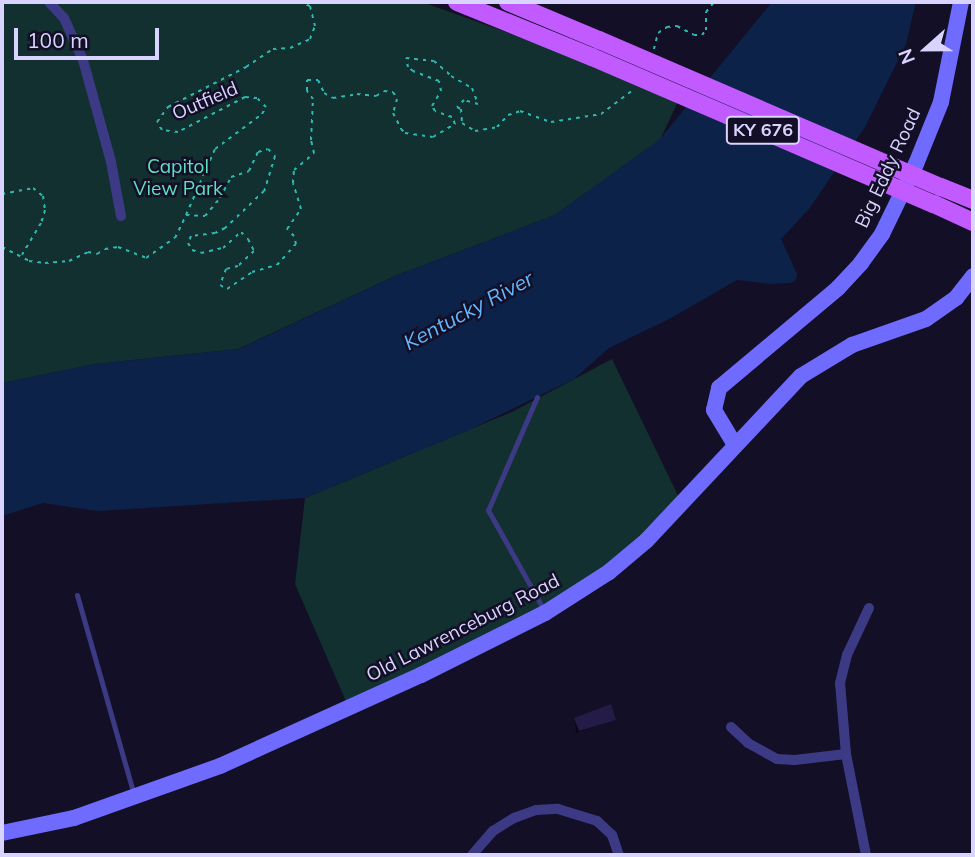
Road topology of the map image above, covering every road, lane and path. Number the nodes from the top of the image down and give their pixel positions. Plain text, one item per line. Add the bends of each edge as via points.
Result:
1 (49, 2) edge
2 (299, 2) edge
3 (457, 2) edge
4 (508, 2) edge
5 (714, 2) edge
6 (961, 2) edge
7 (2, 20) edge
8 (2, 29) edge
9 (596, 49) junction
10 (653, 57) dead end
11 (636, 87) dead end
12 (2, 194) edge
13 (973, 200) edge
14 (186, 215) junction
15 (121, 216) dead end
16 (973, 222) edge
17 (2, 247) edge
18 (21, 256) junction
19 (973, 276) edge
20 (537, 397) dead end
21 (735, 446) junction
22 (77, 595) dead end
23 (869, 608) dead end
24 (545, 613) junction
25 (731, 727) dead end
26 (846, 754) junction
27 (135, 799) junction
28 (2, 833) edge
29 (472, 855) edge
30 (619, 855) edge
31 (866, 855) edge

1 - 15 street via 64,18 83,60
2 - 14 path, Outfield via 310,6 315,26 310,39 273,49 168,107 157,122 162,130 178,132 245,97 257,98 265,107 215,149
3 - 9 main road, KY 676
4 - 9 main road, KY 676
5 - 10 path via 706,12 702,35 667,27 658,33
6 - 21 main road, Big Eddy Road via 938,110 882,234 838,288 719,388 714,410
7 - 8 path
9 - 13 main road, KY 676, bridge
9 - 16 main road, KY 676, bridge
11 - 14 path via 601,114 551,122 520,111 508,115 497,127 475,131 462,123 457,107 464,100 478,104 472,88 434,61 406,58 412,71 439,81 441,91 432,106 452,117 455,124 433,137 401,129 393,113 397,99 393,92 333,98 324,93 318,80 307,80 313,99 314,153 294,170 301,209 286,229 296,244 277,265 252,272 227,289 220,285 226,269 238,266 254,251 248,239 241,232 223,248 201,253 188,243 191,236 225,228 264,191 275,156 268,149 258,152 249,172 231,177 205,216
12 - 18 path via 33,188 43,196 41,223
14 - 18 path via 175,238 146,258 118,247 69,261 46,263
17 - 18 path
19 - 21 main road, Old Lawrenceburg Road via 956,298 926,319 852,345 801,376
20 - 24 lane via 488,510
21 - 24 main road, Old Lawrenceburg Road via 635,551
22 - 27 lane
23 - 26 street via 840,683
24 - 27 main road, Old Lawrenceburg Road via 311,726
25 - 26 street via 748,743 778,759
26 - 31 street
27 - 28 main road, Old Lawrenceburg Road
29 - 30 street via 493,831 514,818 558,809 597,821 612,835

